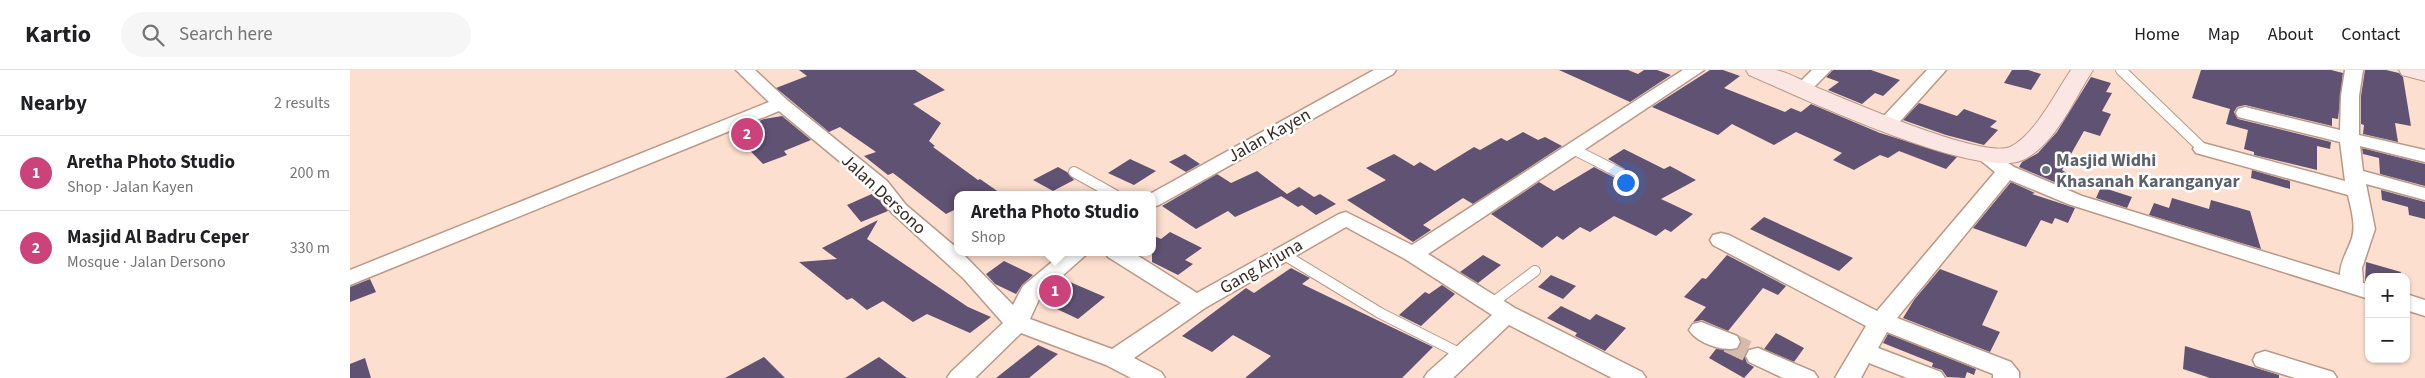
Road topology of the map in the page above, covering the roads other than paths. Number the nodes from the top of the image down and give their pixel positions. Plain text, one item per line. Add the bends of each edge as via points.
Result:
1 (772, 70) edge
2 (1387, 70) edge
3 (1695, 70) edge
4 (1757, 70) edge
5 (1822, 70) edge
6 (1937, 70) edge
7 (2082, 70) edge
8 (2121, 70) edge
9 (2354, 70) edge
10 (2410, 70) edge
11 (750, 74) edge
12 (2425, 74) edge
13 (1803, 88) junction
14 (781, 104) junction
15 (2244, 113) dead end
16 (1888, 123) junction
17 (2351, 139) junction
18 (1574, 149) junction
19 (2203, 149) joint
20 (1984, 155) junction
21 (2425, 156) edge
22 (2007, 171) junction
23 (1074, 172) dead end
24 (1620, 173) dead end
25 (2355, 183) junction
26 (1108, 191) edge
27 (2425, 194) edge
28 (1156, 199) edge
29 (1721, 240) dead end
30 (1283, 254) junction
31 (1413, 254) junction
32 (1073, 256) edge
33 (1122, 256) edge
34 (1535, 271) dead end
35 (350, 278) edge
36 (2360, 289) edge
37 (1197, 303) junction
38 (2410, 303) edge
39 (2425, 308) edge
40 (1499, 309) junction
41 (1881, 322) junction
42 (1017, 323) junction
43 (1701, 330) dead end
44 (1728, 342) tunnel mouth
45 (1865, 352) junction
46 (1463, 354) junction
47 (1758, 356) tunnel mouth
48 (1116, 359) junction
49 (2265, 360) dead end
50 (960, 378) edge
51 (1152, 378) edge
52 (1437, 378) edge
53 (1633, 378) edge
54 (1805, 378) edge
55 (1848, 378) edge
56 (1932, 378) edge
57 (2006, 378) edge
58 (2324, 378) edge

1 - 11 street
2 - 28 street, Jalan Kayen
3 - 18 street
4 - 13 main road
5 - 13 street
6 - 16 street
7 - 20 main road via 2028,147 2012,156
8 - 19 lane
9 - 17 street via 2348,117
10 - 12 main road
11 - 14 street, Jalan Dersono
13 - 16 main road
14 - 35 street
14 - 42 street, Jalan Dersono via 880,185 899,209 972,274
15 - 17 street
16 - 20 main road via 1955,148
17 - 21 street
17 - 25 street
18 - 24 lane
18 - 31 street
19 - 25 street
20 - 22 street
22 - 36 street via 2074,200
22 - 41 street
23 - 26 lane
25 - 27 street
25 - 36 street via 2364,228 2350,265
29 - 41 street
30 - 31 street, Gang Arjuna via 1346,218
30 - 37 street, Gang Arjuna
30 - 46 lane via 1380,313
31 - 40 street, Gang Arjuna
32 - 42 street via 1031,291
33 - 37 street
34 - 40 lane
37 - 48 street, Gang Arjuna
38 - 39 street
40 - 46 street
40 - 53 street, Gang Arjuna
41 - 45 street
41 - 57 street via 2002,368 2007,372
42 - 48 street
42 - 50 street
43 - 44 street
45 - 55 street
45 - 56 street
46 - 52 street
47 - 54 street
48 - 51 street
49 - 58 street

